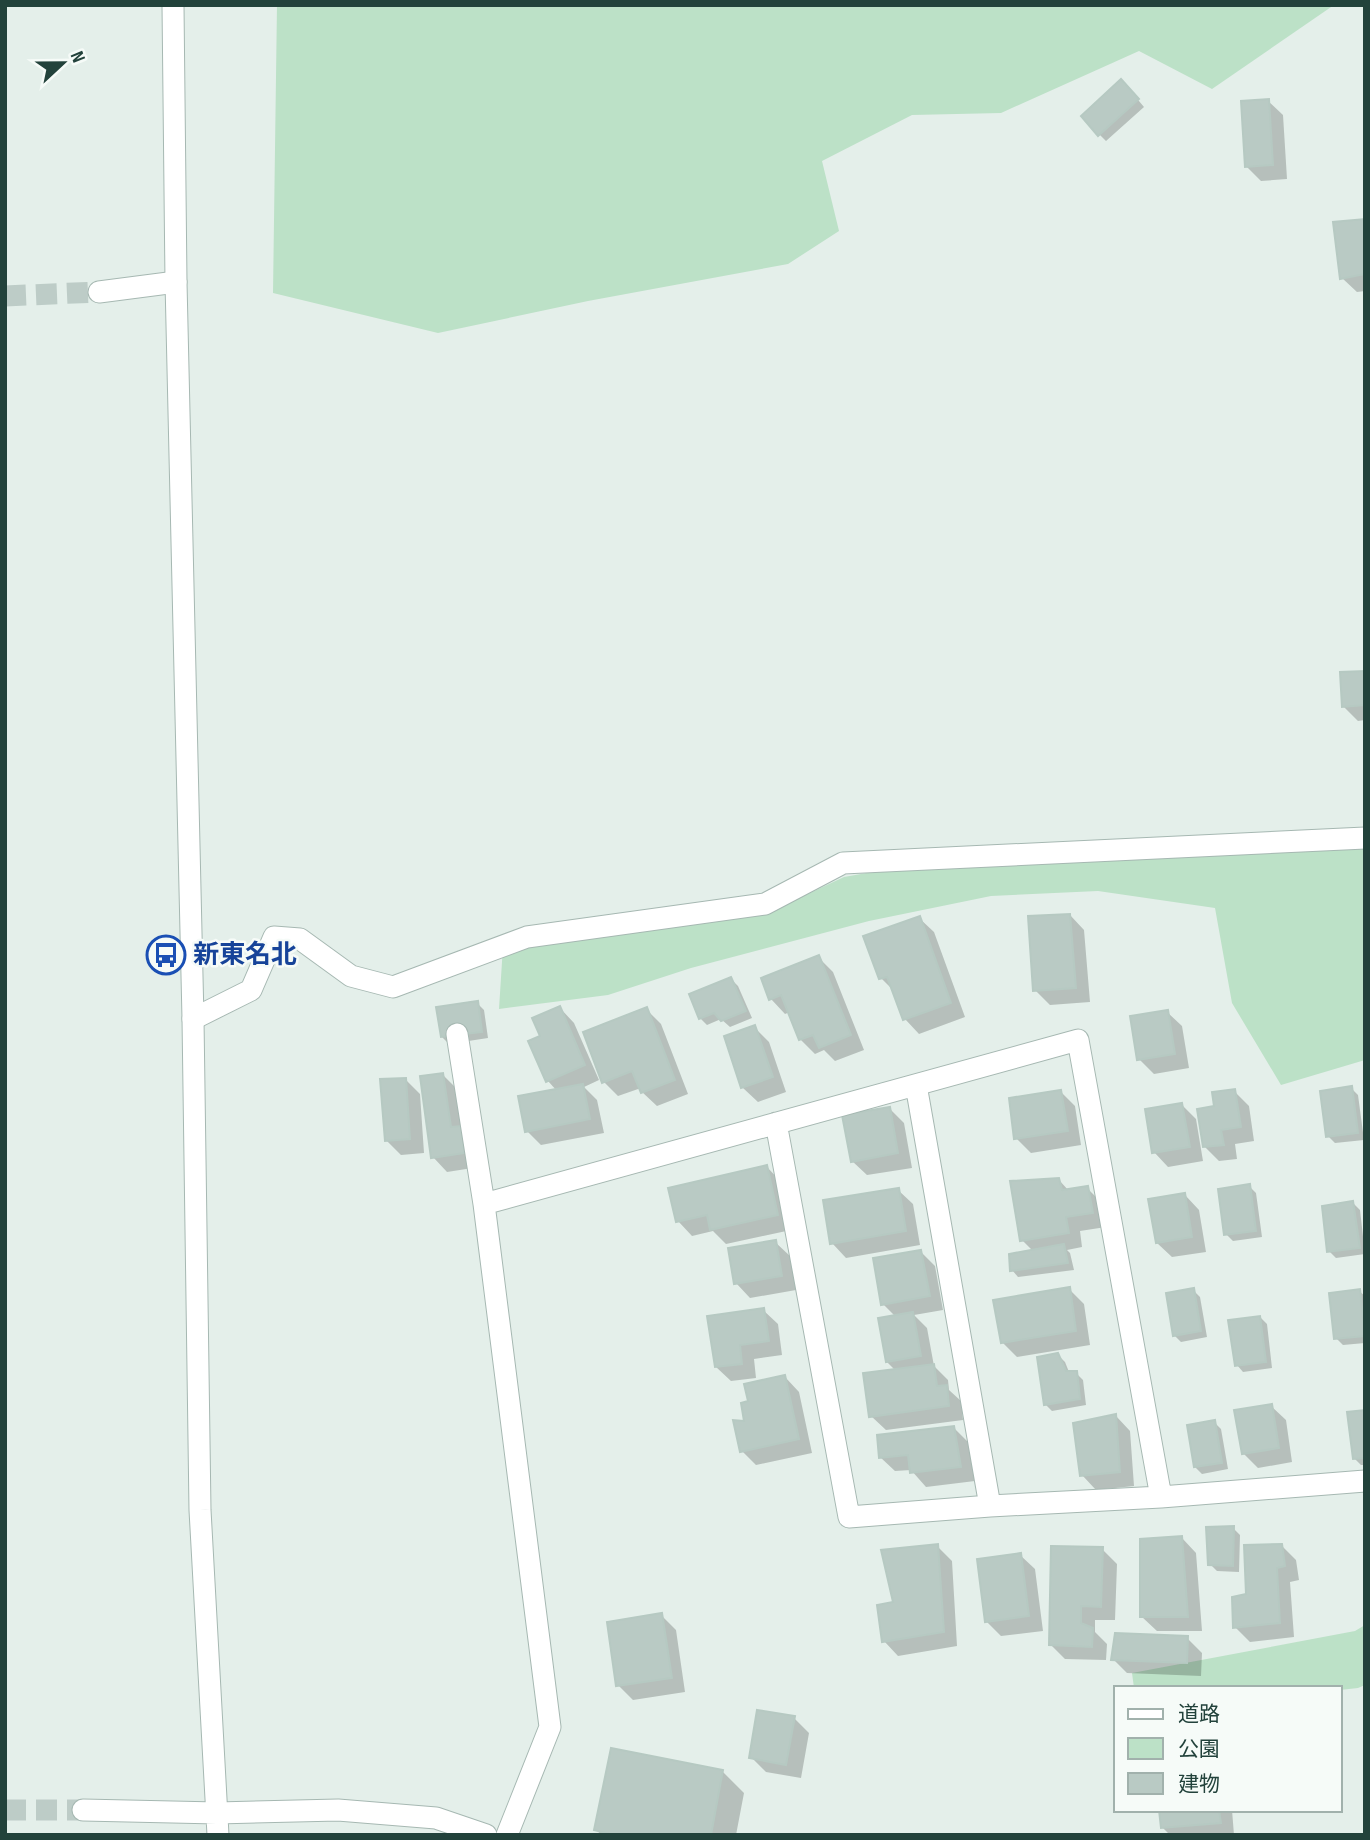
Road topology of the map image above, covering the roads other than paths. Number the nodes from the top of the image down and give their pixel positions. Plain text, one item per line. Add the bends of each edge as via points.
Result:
1 (173, 5) edge
2 (176, 282) junction
3 (99, 292) tunnel mouth
4 (1365, 838) edge
5 (194, 1019) junction
6 (457, 1034) dead end
7 (916, 1085) junction
8 (776, 1123) junction
9 (484, 1204) junction
10 (1365, 1481) edge
11 (1161, 1497) junction
12 (990, 1506) junction
13 (83, 1810) tunnel mouth
14 (217, 1813) junction
15 (218, 1835) edge
16 (486, 1835) edge
17 (507, 1835) edge

1 - 2 street
2 - 3 street
2 - 5 street
4 - 5 street via 843,863 765,904 527,937 393,987 351,976 300,939 274,937 251,990
5 - 14 street via 200,1510
6 - 9 street
7 - 8 street
7 - 11 street via 1078,1040
7 - 12 street
8 - 9 street
8 - 12 street via 849,1517
9 - 17 street via 550,1727
10 - 11 street
11 - 12 street
13 - 14 street
14 - 15 street
14 - 16 street via 338,1810 436,1818

